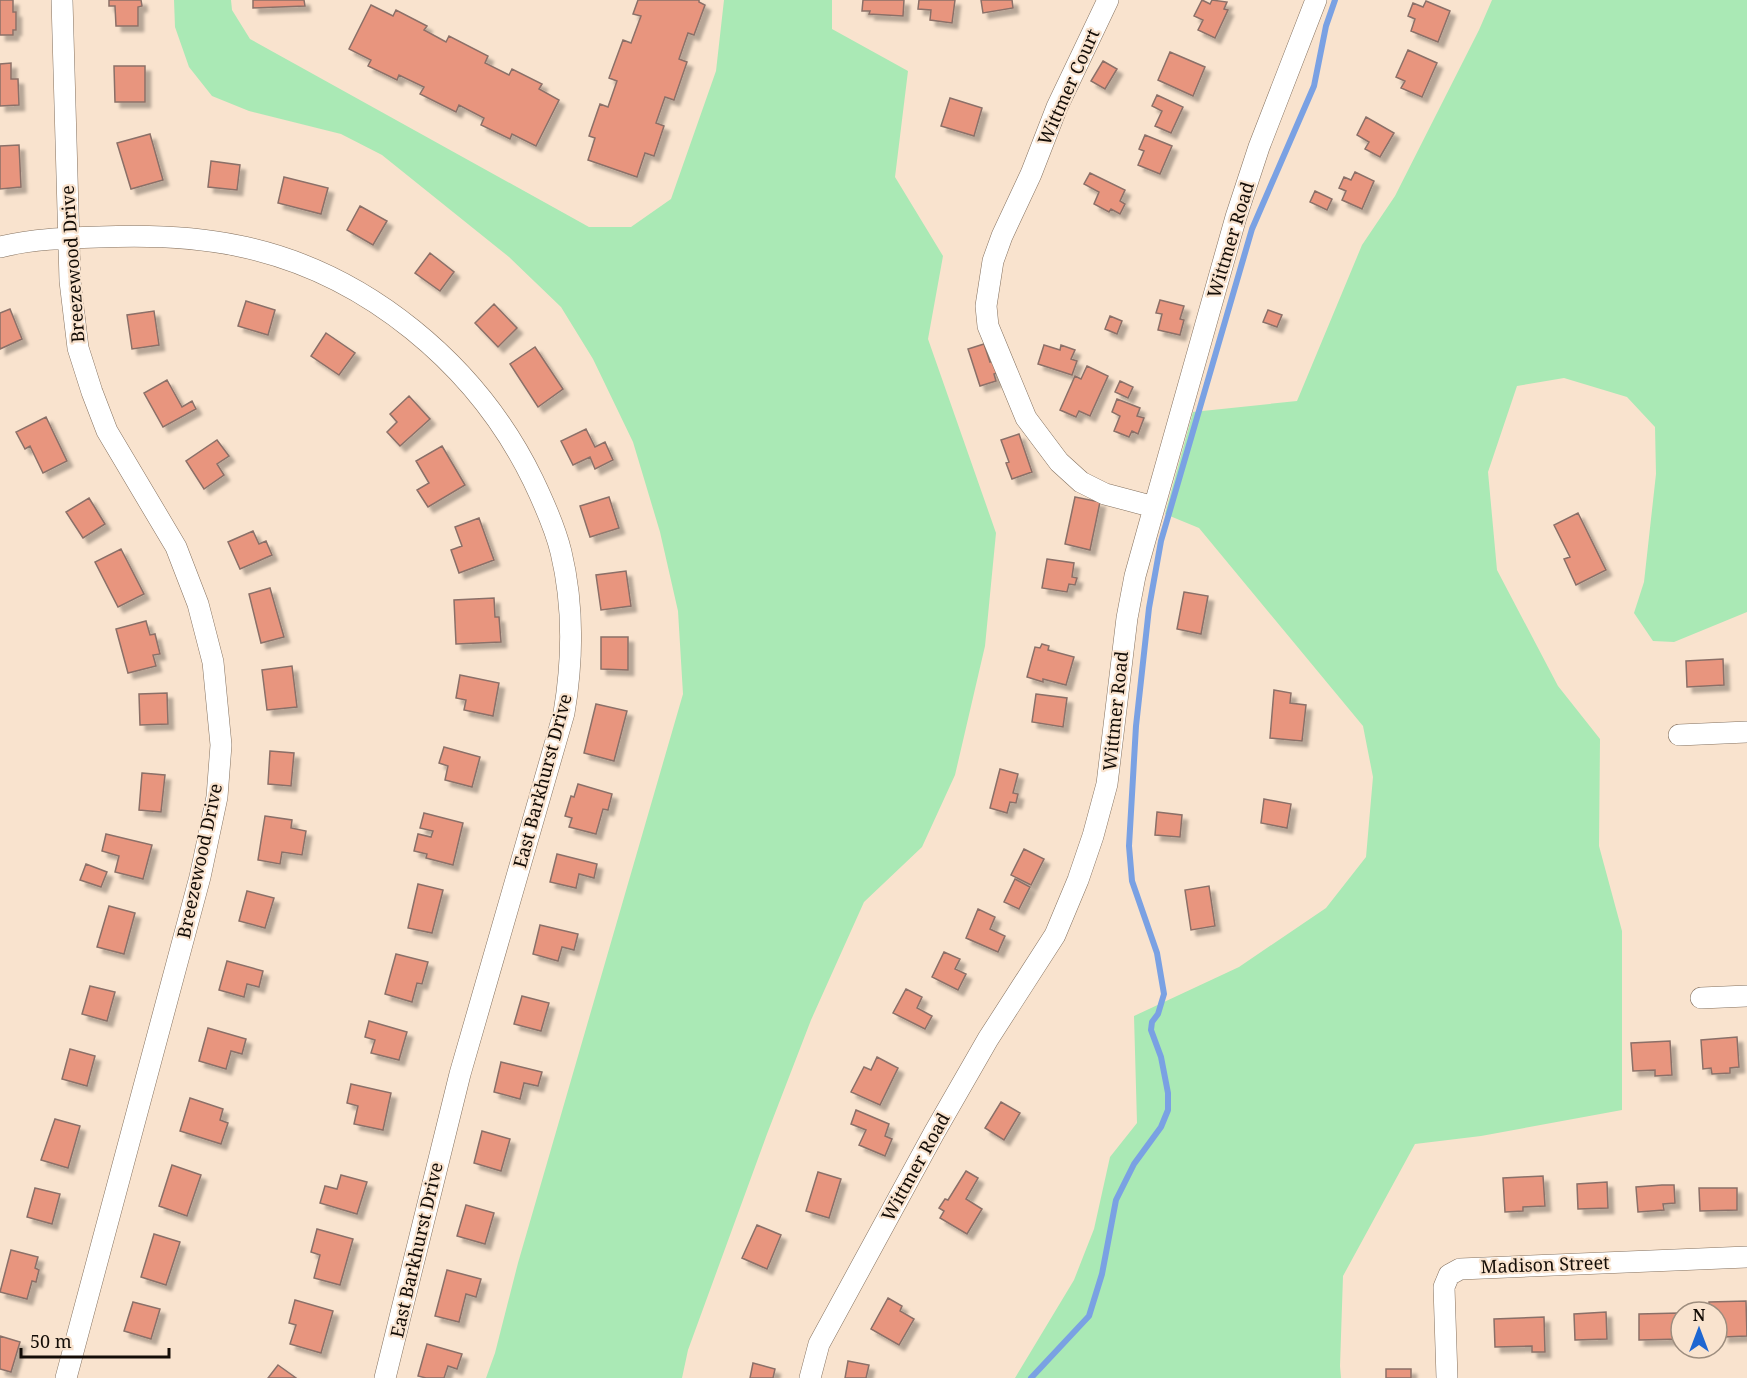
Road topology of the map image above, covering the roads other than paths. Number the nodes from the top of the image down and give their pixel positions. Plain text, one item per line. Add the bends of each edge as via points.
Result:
1 (62, 0) edge
2 (1108, 0) edge
3 (1316, 0) edge
4 (69, 238) junction
5 (0, 247) edge
6 (1154, 507) junction
7 (1747, 732) edge
8 (1679, 735) dead end
9 (1747, 996) edge
10 (1701, 998) dead end
11 (1747, 1257) edge
12 (66, 1378) edge
13 (385, 1378) edge
14 (810, 1378) edge
15 (1447, 1378) edge

1 - 4 street, Breezewood Drive
2 - 6 street, Wittmer Court via 1014,208 993,261 986,306 988,326 1026,418 1059,462 1081,482 1105,494
3 - 6 street, Wittmer Road via 1236,217
4 - 5 street, East Barkhurst Drive
4 - 12 street, Breezewood Drive via 78,348 107,431 176,547 198,604 213,662 221,745 217,797 200,878
4 - 13 street, East Barkhurst Drive via 142,236 240,246 294,262 376,304 430,344 477,392 514,444 542,499 561,550 571,635 564,713 460,1074
6 - 14 street, Wittmer Road via 1127,618 1107,784 1094,836 1066,909 1055,935 988,1039 905,1186 819,1344
7 - 8 street
9 - 10 street
11 - 15 street, Madison Street via 1460,1269 1449,1275 1444,1287

